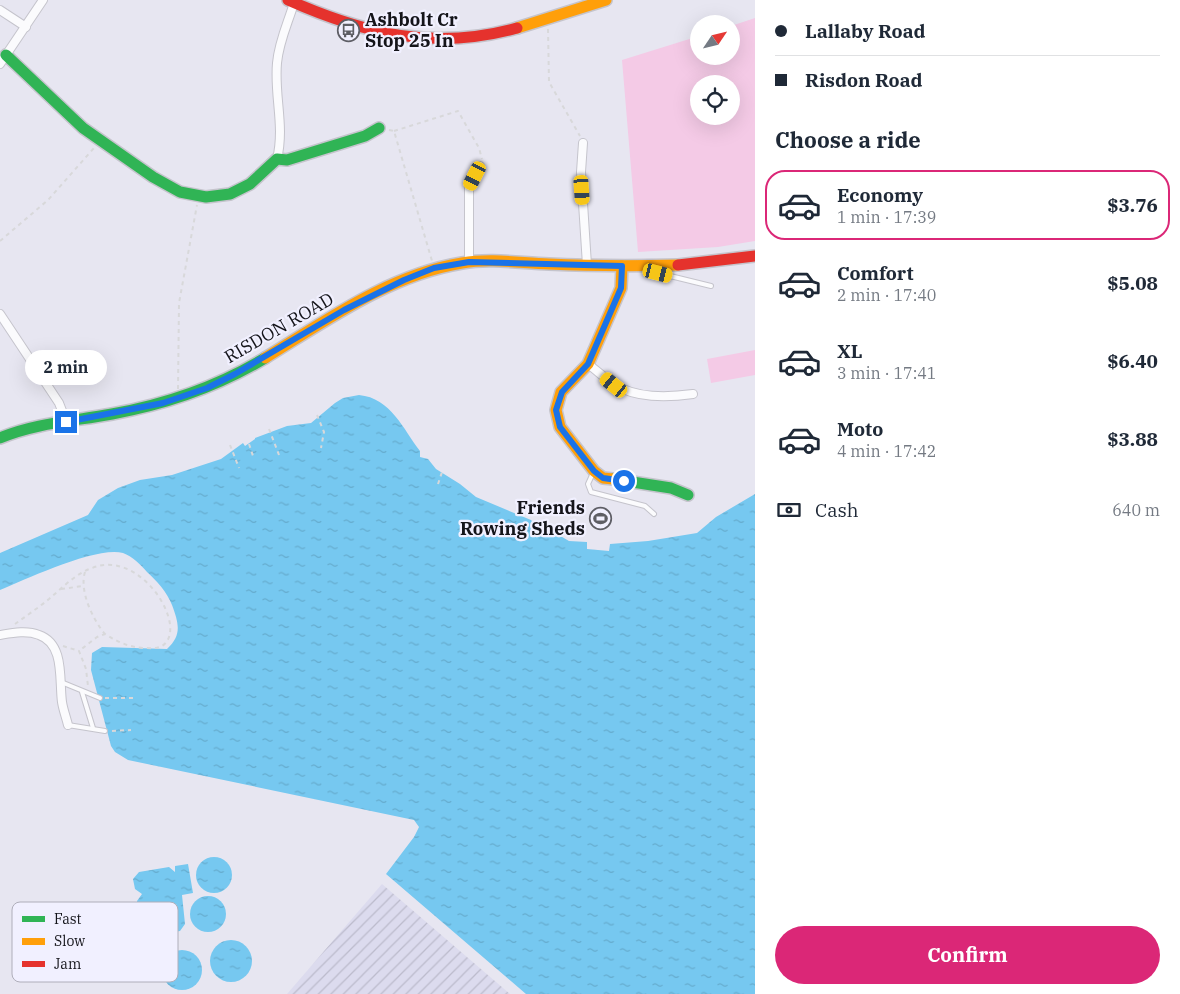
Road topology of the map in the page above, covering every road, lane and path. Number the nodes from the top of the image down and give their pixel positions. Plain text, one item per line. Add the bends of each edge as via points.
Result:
1 (42, 0) edge
2 (606, 0) edge
3 (294, 2) edge
4 (0, 10) edge
5 (548, 18) junction
6 (26, 27) junction
7 (3, 59) edge
8 (379, 128) joint
9 (394, 132) junction
10 (101, 141) junction
11 (583, 143) joint
12 (277, 159) junction
13 (480, 166) joint
14 (198, 197) junction
15 (0, 241) edge
16 (755, 256) edge
17 (469, 262) junction
18 (587, 265) junction
19 (622, 266) junction
20 (650, 266) junction
21 (434, 268) junction
22 (711, 286) dead end
23 (0, 314) edge
24 (588, 364) junction
25 (692, 394) dead end
26 (178, 399) junction
27 (317, 415) dead end
28 (66, 422) junction
29 (270, 429) dead end
30 (0, 438) edge
31 (230, 444) dead end
32 (249, 444) dead end
33 (321, 448) dead end
34 (279, 455) dead end
35 (254, 459) dead end
36 (239, 468) dead end
37 (594, 471) junction
38 (442, 472) dead end
39 (438, 484) dead end
40 (688, 495) dead end
41 (654, 514) dead end
42 (85, 571) junction
43 (84, 586) junction
44 (61, 589) junction
45 (105, 634) junction
46 (0, 635) edge
47 (51, 643) junction
48 (79, 651) junction
49 (61, 682) junction
50 (82, 692) junction
51 (89, 694) junction
52 (100, 698) joint
53 (133, 698) dead end
54 (68, 725) joint
55 (92, 728) junction
56 (132, 730) dead end
57 (104, 732) joint

1 - 6 street
2 - 5 street
3 - 5 street via 362,28 432,40 499,32
3 - 12 street via 282,35 277,64 281,123
4 - 6 street
5 - 11 path via 549,82
6 - 7 street
7 - 10 street
8 - 9 path
8 - 12 street via 364,136 287,160
9 - 13 path via 458,111 479,148
9 - 21 path
10 - 14 street via 163,183
10 - 15 path via 48,200
11 - 18 street via 581,172
12 - 14 street via 265,174 244,188 222,196
13 - 17 street via 469,187
14 - 26 path via 179,304
16 - 20 street, RISDON ROAD
17 - 18 street, RISDON ROAD
17 - 21 street, RISDON ROAD
18 - 19 street, RISDON ROAD
19 - 20 street, RISDON ROAD
19 - 24 street via 621,288
20 - 22 lane via 658,273
21 - 26 street, RISDON ROAD via 367,298 235,374
23 - 28 street via 59,403
24 - 25 street via 614,385 629,392 671,397
24 - 37 street via 562,392 556,416 560,427
26 - 28 street, RISDON ROAD
27 - 33 path via 324,432
28 - 30 street, RISDON ROAD via 26,429
29 - 34 path
31 - 36 path
32 - 35 path
37 - 40 street via 603,478 671,488
37 - 41 lane via 588,484 591,492 645,506
38 - 39 path
42 - 43 path
42 - 44 path
42 - 45 path via 109,564 130,568 156,590 170,625 166,642 152,648 128,646
43 - 44 path
43 - 45 path via 94,618
44 - 46 path
45 - 48 path
46 - 47 street via 28,632
47 - 48 path
47 - 49 street
48 - 51 path via 86,668
49 - 50 lane
49 - 54 street
50 - 51 lane
50 - 55 lane
51 - 52 lane
52 - 53 path
54 - 55 lane
55 - 57 lane
56 - 57 path

